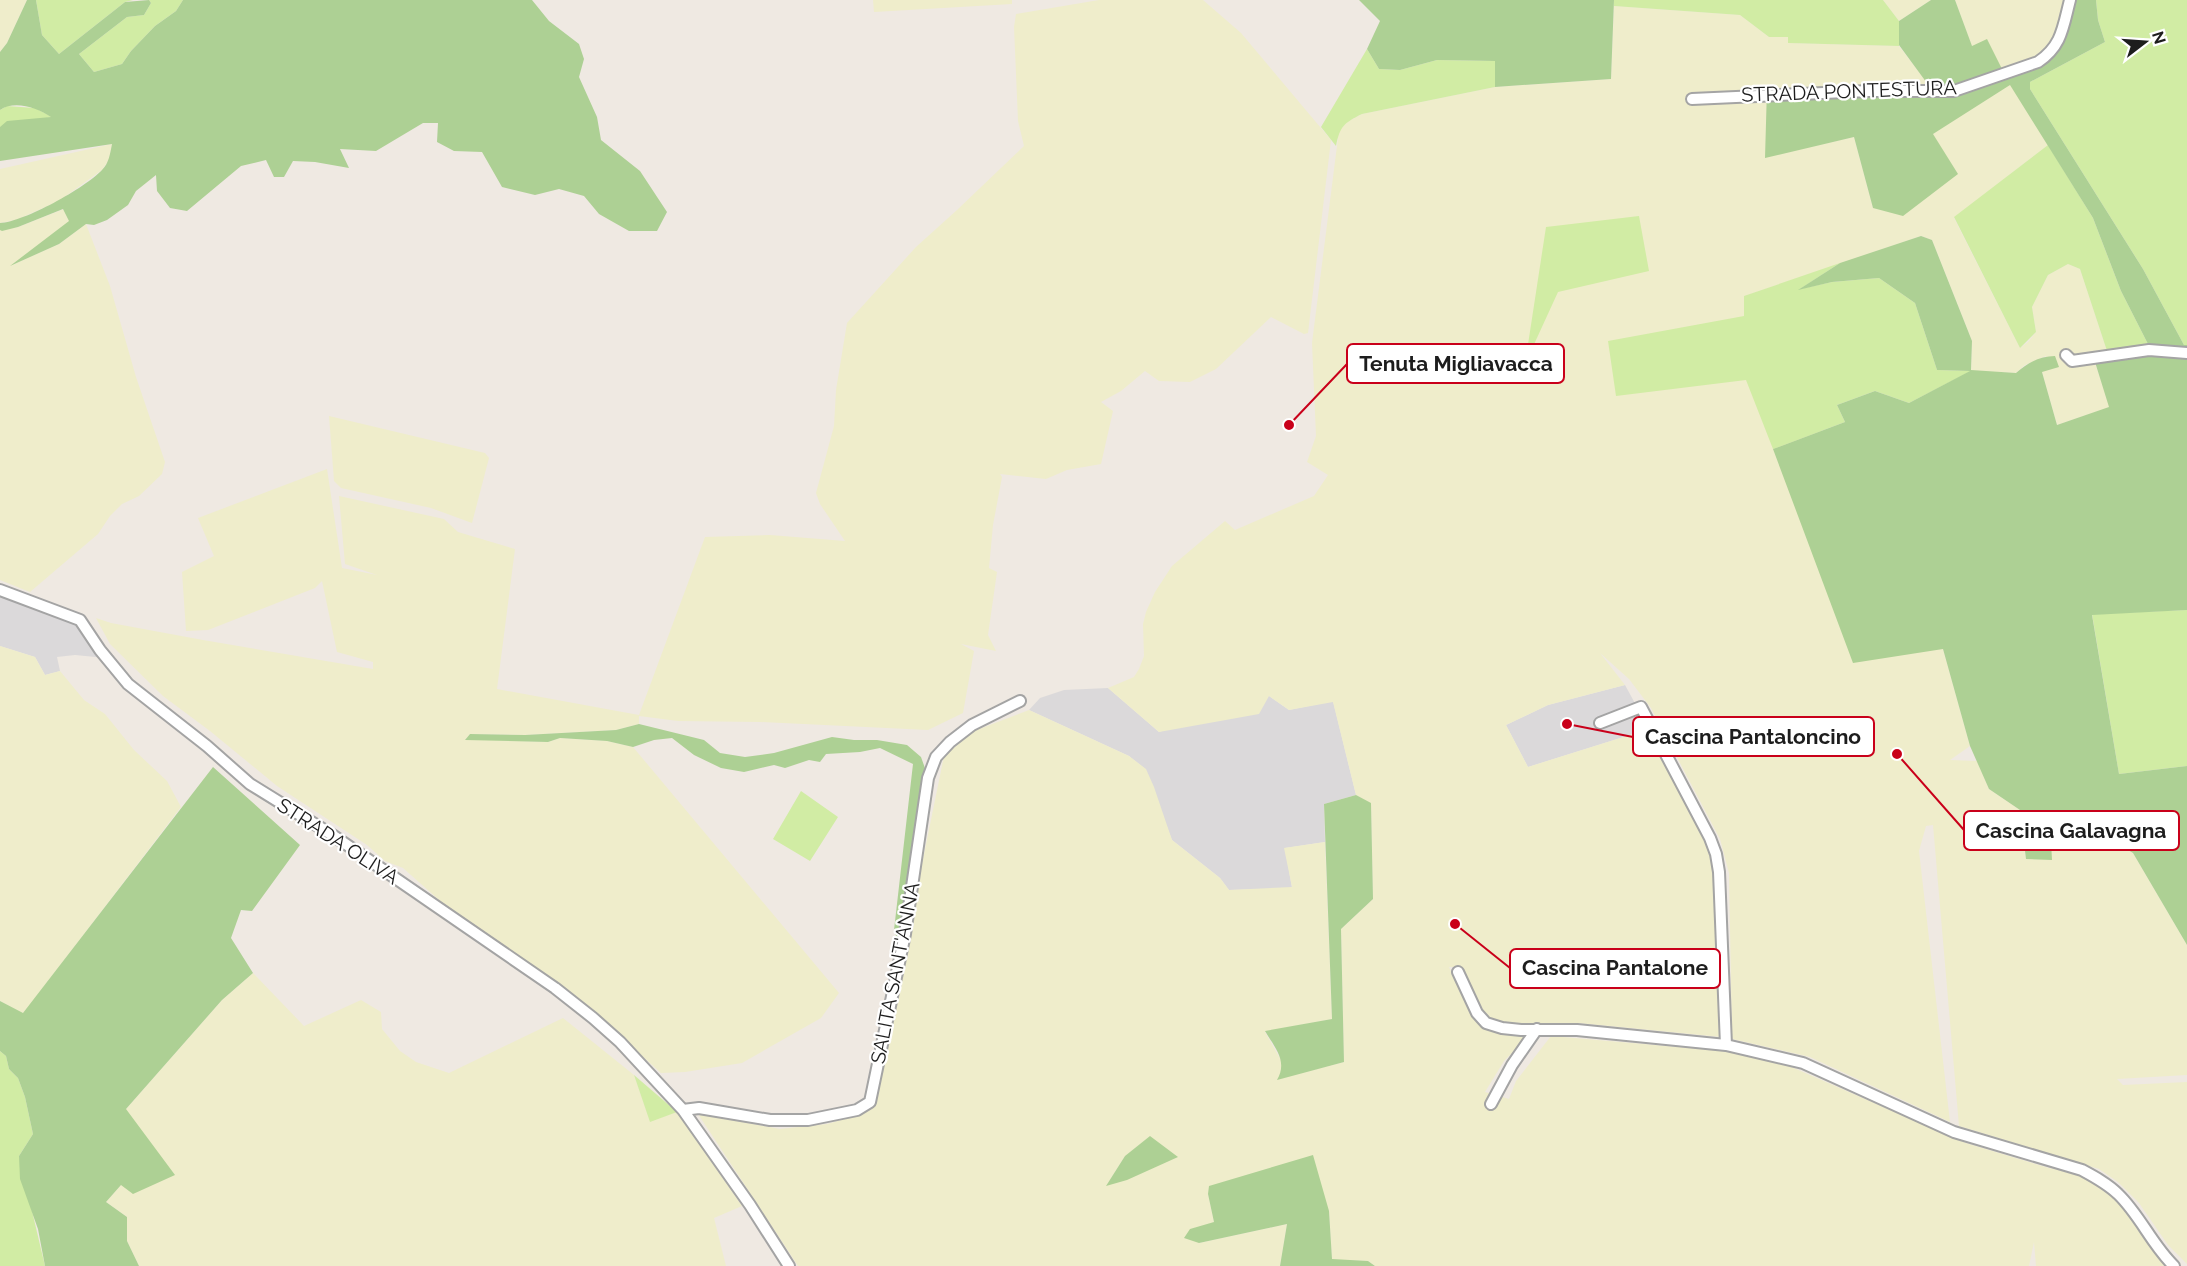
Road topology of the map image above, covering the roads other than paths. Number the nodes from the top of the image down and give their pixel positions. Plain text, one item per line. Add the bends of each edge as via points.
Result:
1 (2070, 0) edge
2 (1692, 99) dead end
3 (2187, 353) edge
4 (2066, 355) dead end
5 (0, 590) edge
6 (1020, 701) dead end
7 (1600, 723) dead end
8 (1458, 972) dead end
9 (1537, 1029) junction
10 (1726, 1045) junction
11 (1491, 1104) dead end
12 (679, 1106) junction
13 (789, 1266) edge
14 (2174, 1266) edge

1 - 2 street, STRADA PONTESTURA via 2061,34 2049,55 1954,91
3 - 4 street via 2149,350 2072,362
5 - 12 street, STRADA OLIVA via 80,620 128,684 249,784 334,836 555,988 620,1042
6 - 12 street, SALITA SANT'ANNA via 972,725 950,742 933,763 905,934 870,1102 837,1115 794,1121
7 - 10 street via 1641,707 1710,838 1719,873
8 - 9 street via 1477,1013 1486,1023
9 - 10 street
9 - 11 street
10 - 14 street via 1803,1063 1954,1132 2082,1170 2119,1194
12 - 13 street

